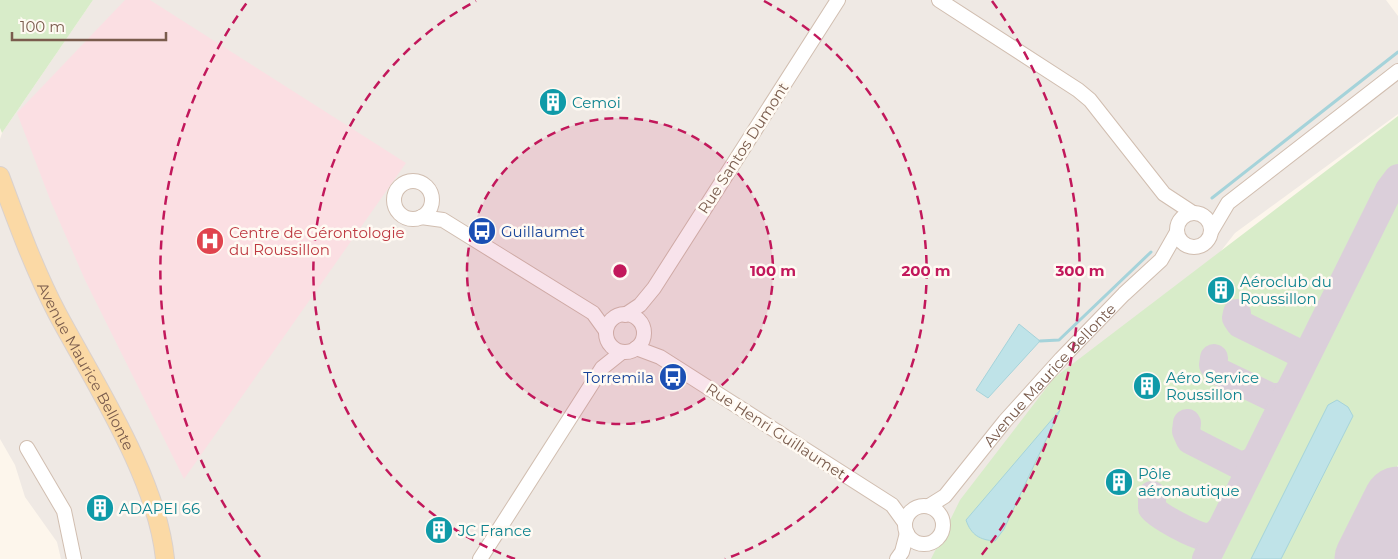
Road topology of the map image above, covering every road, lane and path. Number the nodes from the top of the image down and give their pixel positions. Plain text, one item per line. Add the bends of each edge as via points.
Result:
1 (838, 0) edge
2 (939, 0) edge
3 (1398, 70) edge
4 (0, 176) edge
5 (1164, 194) junction
6 (431, 201) junction
7 (1228, 203) junction
8 (1196, 213) junction
9 (420, 217) junction
10 (443, 220) junction
11 (1177, 229) junction
12 (1212, 230) junction
13 (1189, 247) junction
14 (1161, 260) junction
15 (648, 296) junction
16 (593, 313) junction
17 (620, 316) junction
18 (642, 330) junction
19 (607, 336) junction
20 (636, 348) junction
21 (622, 352) junction
22 (660, 357) junction
23 (602, 368) junction
24 (27, 448) dead end
25 (945, 496) junction
26 (892, 505) junction
27 (922, 507) junction
28 (941, 517) junction
29 (906, 528) junction
30 (921, 544) junction
31 (74, 559) edge
32 (165, 559) edge
33 (480, 559) edge
34 (897, 559) edge
35 (904, 559) edge

1 - 15 street, Rue Santos Dumont
2 - 5 street via 1090,100
3 - 7 street
4 - 32 main road, Avenue Maurice Bellonte via 56,311 132,454 152,507
5 - 8 street
5 - 11 street
6 - 9 street via 428,210
6 - 9 street via 429,190 420,183 407,182 398,188 394,204 400,214
6 - 10 street
7 - 8 street
7 - 12 street
8 - 11 street via 1183,217
8 - 12 street via 1208,220
9 - 10 street
10 - 16 street
11 - 13 street via 1181,242
11 - 14 street, Avenue Maurice Bellonte
12 - 13 street via 1204,246
13 - 14 street, Avenue Maurice Bellonte
14 - 25 street, Avenue Maurice Bellonte via 1061,359 1005,421
15 - 17 street, Rue Santos Dumont
15 - 18 street, Rue Santos Dumont
16 - 17 street
16 - 19 street
17 - 18 street via 635,318
17 - 19 street
18 - 20 street
18 - 22 street, Rue Henri Guillaumet
19 - 21 street via 616,350
19 - 23 street via 608,351
20 - 21 street
20 - 22 street, Rue Henri Guillaumet
21 - 23 street
22 - 26 street, Rue Henri Guillaumet
23 - 33 street
24 - 31 street via 64,511
25 - 27 street, Avenue Maurice Bellonte
25 - 28 street, Avenue Maurice Bellonte
26 - 27 street, Rue Henri Guillaumet
26 - 29 street, Rue Henri Guillaumet
27 - 28 street via 936,510
27 - 29 street via 908,514
28 - 30 street via 943,527 939,537
29 - 30 street via 913,540
29 - 34 street via 902,552
30 - 35 street

